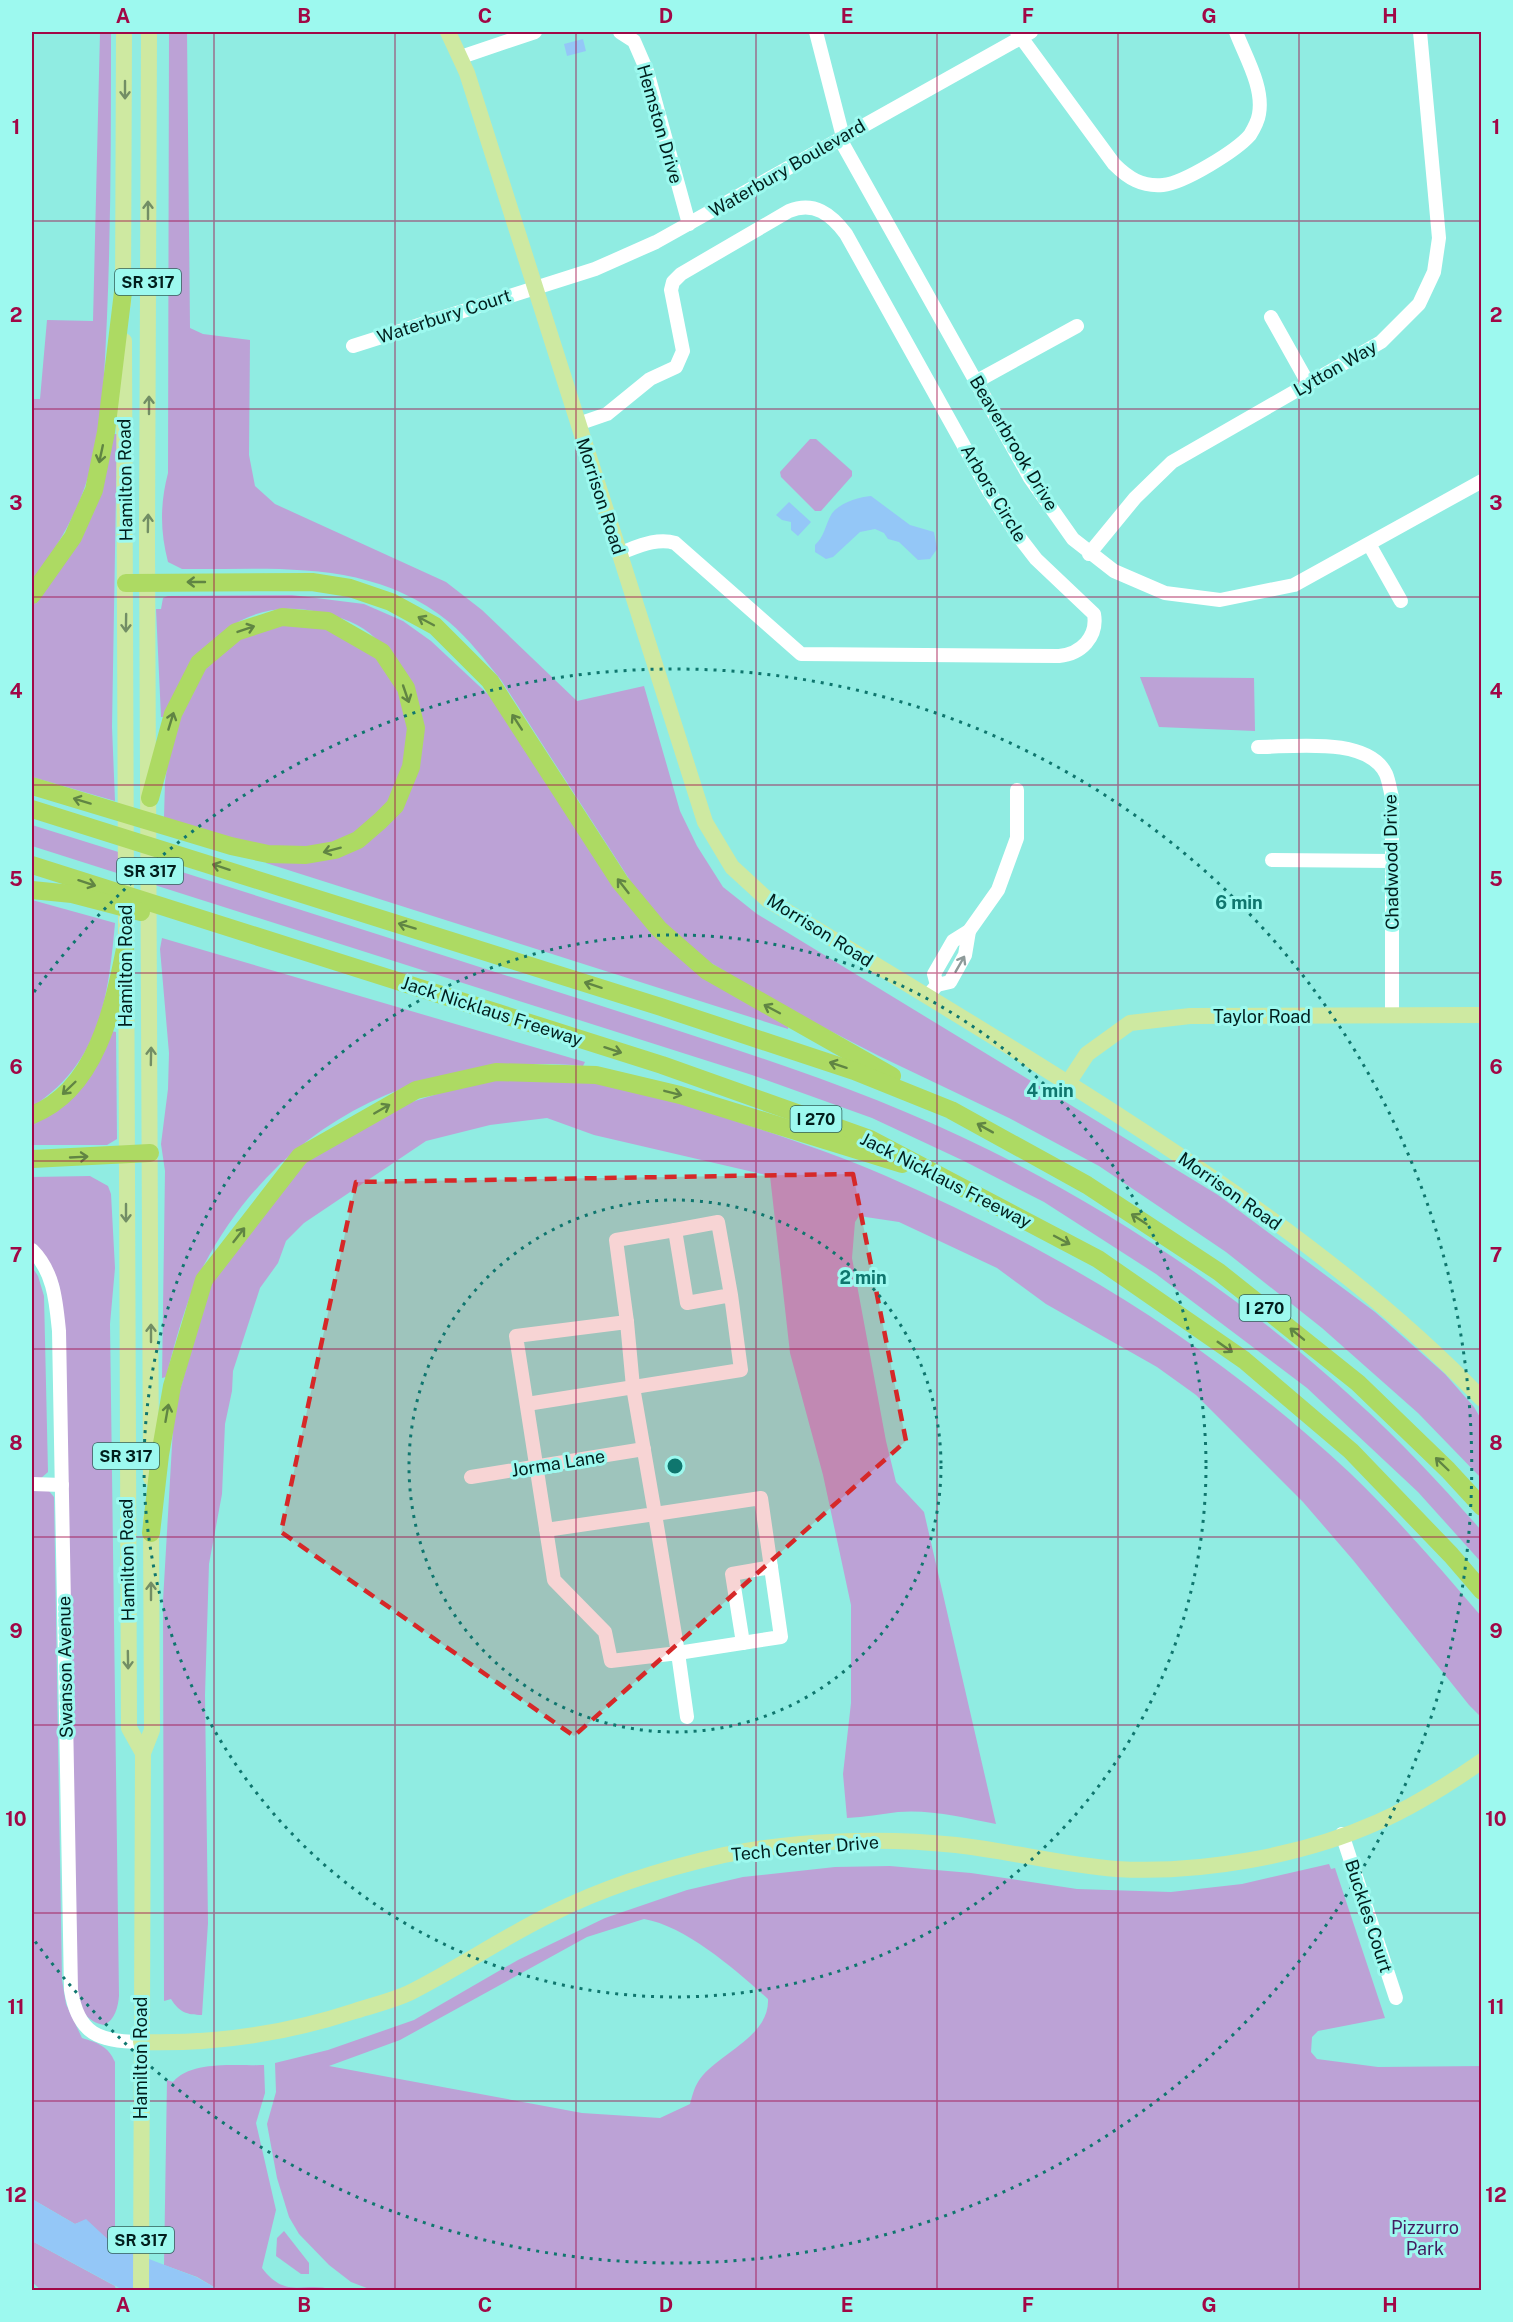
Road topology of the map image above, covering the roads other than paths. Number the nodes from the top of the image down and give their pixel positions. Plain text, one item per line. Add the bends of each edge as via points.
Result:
1 (124, 32) edge
2 (149, 32) edge
3 (448, 32) edge
4 (535, 32) edge
5 (620, 32) edge
6 (816, 32) edge
7 (1236, 32) edge
8 (1420, 32) edge
9 (1023, 34) edge
10 (461, 57) junction
11 (842, 138) junction
12 (689, 224) junction
13 (535, 287) junction
14 (123, 292) junction
15 (1271, 317) dead end
16 (1077, 326) dead end
17 (353, 346) dead end
18 (977, 381) junction
19 (1308, 383) junction
20 (578, 424) junction
21 (1482, 481) edge
22 (1369, 544) junction
23 (620, 553) junction
24 (1089, 554) junction
25 (148, 582) junction
26 (126, 584) junction
27 (32, 595) edge
28 (1401, 601) dead end
29 (1258, 747) dead end
30 (32, 786) edge
31 (1017, 790) dead end
32 (150, 798) junction
33 (32, 809) edge
34 (1272, 860) dead end
35 (1392, 861) junction
36 (32, 865) edge
37 (32, 890) edge
38 (125, 949) junction
39 (408, 984) junction
40 (932, 991) junction
41 (1482, 1015) edge
42 (1392, 1016) junction
43 (1068, 1083) junction
44 (951, 1110) junction
45 (32, 1115) edge
46 (150, 1153) junction
47 (126, 1155) junction
48 (32, 1159) edge
49 (934, 1173) junction
50 (675, 1230) junction
51 (32, 1250) edge
52 (730, 1295) junction
53 (627, 1322) junction
54 (633, 1387) junction
55 (1482, 1399) edge
56 (527, 1404) junction
57 (644, 1449) junction
58 (536, 1467) junction
59 (471, 1478) dead end
60 (32, 1484) edge
61 (62, 1485) junction
62 (1482, 1507) edge
63 (655, 1514) junction
64 (546, 1530) junction
65 (151, 1533) junction
66 (771, 1567) junction
67 (1482, 1591) edge
68 (742, 1643) junction
69 (678, 1653) junction
70 (687, 1717) dead end
71 (143, 1753) junction
72 (1482, 1761) edge
73 (1342, 1834) junction
74 (1396, 1998) dead end
75 (141, 2042) junction
76 (141, 2290) edge

1 -> 14 main road, Hamilton Road / SR 317
25 -> 2 main road, Hamilton Road / SR 317
3 - 10 main road, Morrison Road
4 - 10 street
5 - 12 street, Hemston Drive via 634,42 647,70
6 - 11 street, Beaverbrook Drive
7 - 9 street via 1260,97 1259,115 1251,134 1236,148 1164,185 1142,184 1114,164
8 - 19 street, Lytton Way via 1438,214 1434,272 1419,304 1381,342
9 - 11 street, Waterbury Boulevard
10 - 13 main road, Morrison Road
11 - 12 street, Waterbury Boulevard
11 - 18 street, Beaverbrook Drive
12 - 13 street, Waterbury Boulevard via 595,269
13 - 17 street, Waterbury Court
13 - 20 main road, Morrison Road
14 - 26 main road, Hamilton Road / SR 317
14 -> 27 highway via 106,432 94,490 73,537
15 - 19 street
16 - 18 street
18 - 24 street, Beaverbrook Drive via 1030,478 1072,539
19 - 24 street, Lytton Way via 1172,462 1135,498
20 - 23 main road, Morrison Road
20 - 23 street, Arbors Circle via 607,414 630,393 676,367 682,359 671,290 681,274 789,212 807,206 814,208 825,213 846,234 1016,533 1036,559 1094,614 1096,623 1094,633 1080,650 1070,655 801,654 675,543 654,542
21 - 22 street, Beaverbrook Drive
22 - 24 street, Beaverbrook Drive via 1294,585 1220,600 1165,593 1114,571
22 - 28 street
23 - 40 main road, Morrison Road via 705,822 732,867 768,900
25 - 26 highway
25 - 32 main road, Hamilton Road / SR 317
44 -> 25 highway via 707,971 659,929 620,882 490,681 435,626 391,602 350,588 312,582
26 -> 38 main road, Hamilton Road / SR 317
29 - 35 street, Chadwood Drive via 1342,747 1367,754 1385,772 1392,797
32 -> 30 highway via 173,714 199,663 236,632 282,617 328,621 382,652 406,688 416,728 411,767 394,806 358,840 335,850 306,855 259,852
31 - 40 street via 1017,838 998,890 969,931 953,941 934,974
46 -> 32 main road, Hamilton Road / SR 317
44 -> 33 highway, I 270 via 854,1071 661,1007
34 - 35 street
35 - 42 street, Chadwood Drive
36 -> 39 highway, Jack Nicklaus Freeway / I 270
37 - 39 highway via 72,894
38 -> 45 highway via 114,1006 96,1049 75,1083 45,1110
38 - 47 main road, Hamilton Road / SR 317
39 -> 49 highway, Jack Nicklaus Freeway / I 270 via 800,1112 870,1139
40 - 43 main road, Morrison Road
41 - 42 main road, Taylor Road
42 - 43 main road, Taylor Road via 1190,1016 1130,1023 1087,1054
43 - 55 main road, Morrison Road via 1200,1168 1327,1260
62 -> 44 highway, I 270 via 1358,1383 1219,1272 1087,1185
46 - 47 highway
65 -> 46 main road, Hamilton Road / SR 317
48 -> 47 highway
47 -> 71 main road, Hamilton Road / SR 317 via 129,1728
65 -> 49 highway via 172,1386 204,1280 300,1156 416,1090 496,1072 596,1075 680,1095
49 -> 67 highway, Jack Nicklaus Freeway / I 270 via 1098,1259 1244,1360 1351,1451
50 - 52 street via 687,1303
50 - 52 street via 718,1222
50 - 53 street via 616,1240
51 - 61 street, Swanson Avenue via 49,1274 56,1294
52 - 54 street via 741,1370
53 - 54 street
53 - 56 street via 516,1336
54 - 56 street
54 - 57 street
56 - 58 street
57 - 58 street, Jorma Lane
57 - 63 street
58 - 59 street, Jorma Lane
58 - 64 street
60 - 61 street
61 - 75 street, Swanson Avenue via 71,1990 74,2011 90,2032 122,2042
63 - 64 street
63 - 66 street via 761,1498
63 - 69 street
64 - 69 street via 554,1580 604,1632 611,1661
71 -> 65 main road, Hamilton Road / SR 317 via 152,1730
66 - 68 street via 732,1574
66 - 68 street via 781,1637
68 - 69 street
69 - 70 street
71 - 75 main road, Hamilton Road / SR 317
72 - 73 main road, Tech Center Drive via 1447,1786 1377,1823
73 - 74 street, Buckles Court
73 - 75 main road, Tech Center Drive via 1297,1850 1209,1866 1130,1869 1038,1860 958,1845 883,1841 727,1854 622,1885 552,1913 406,1994 312,2025 217,2041
75 - 76 main road, Hamilton Road / SR 317

